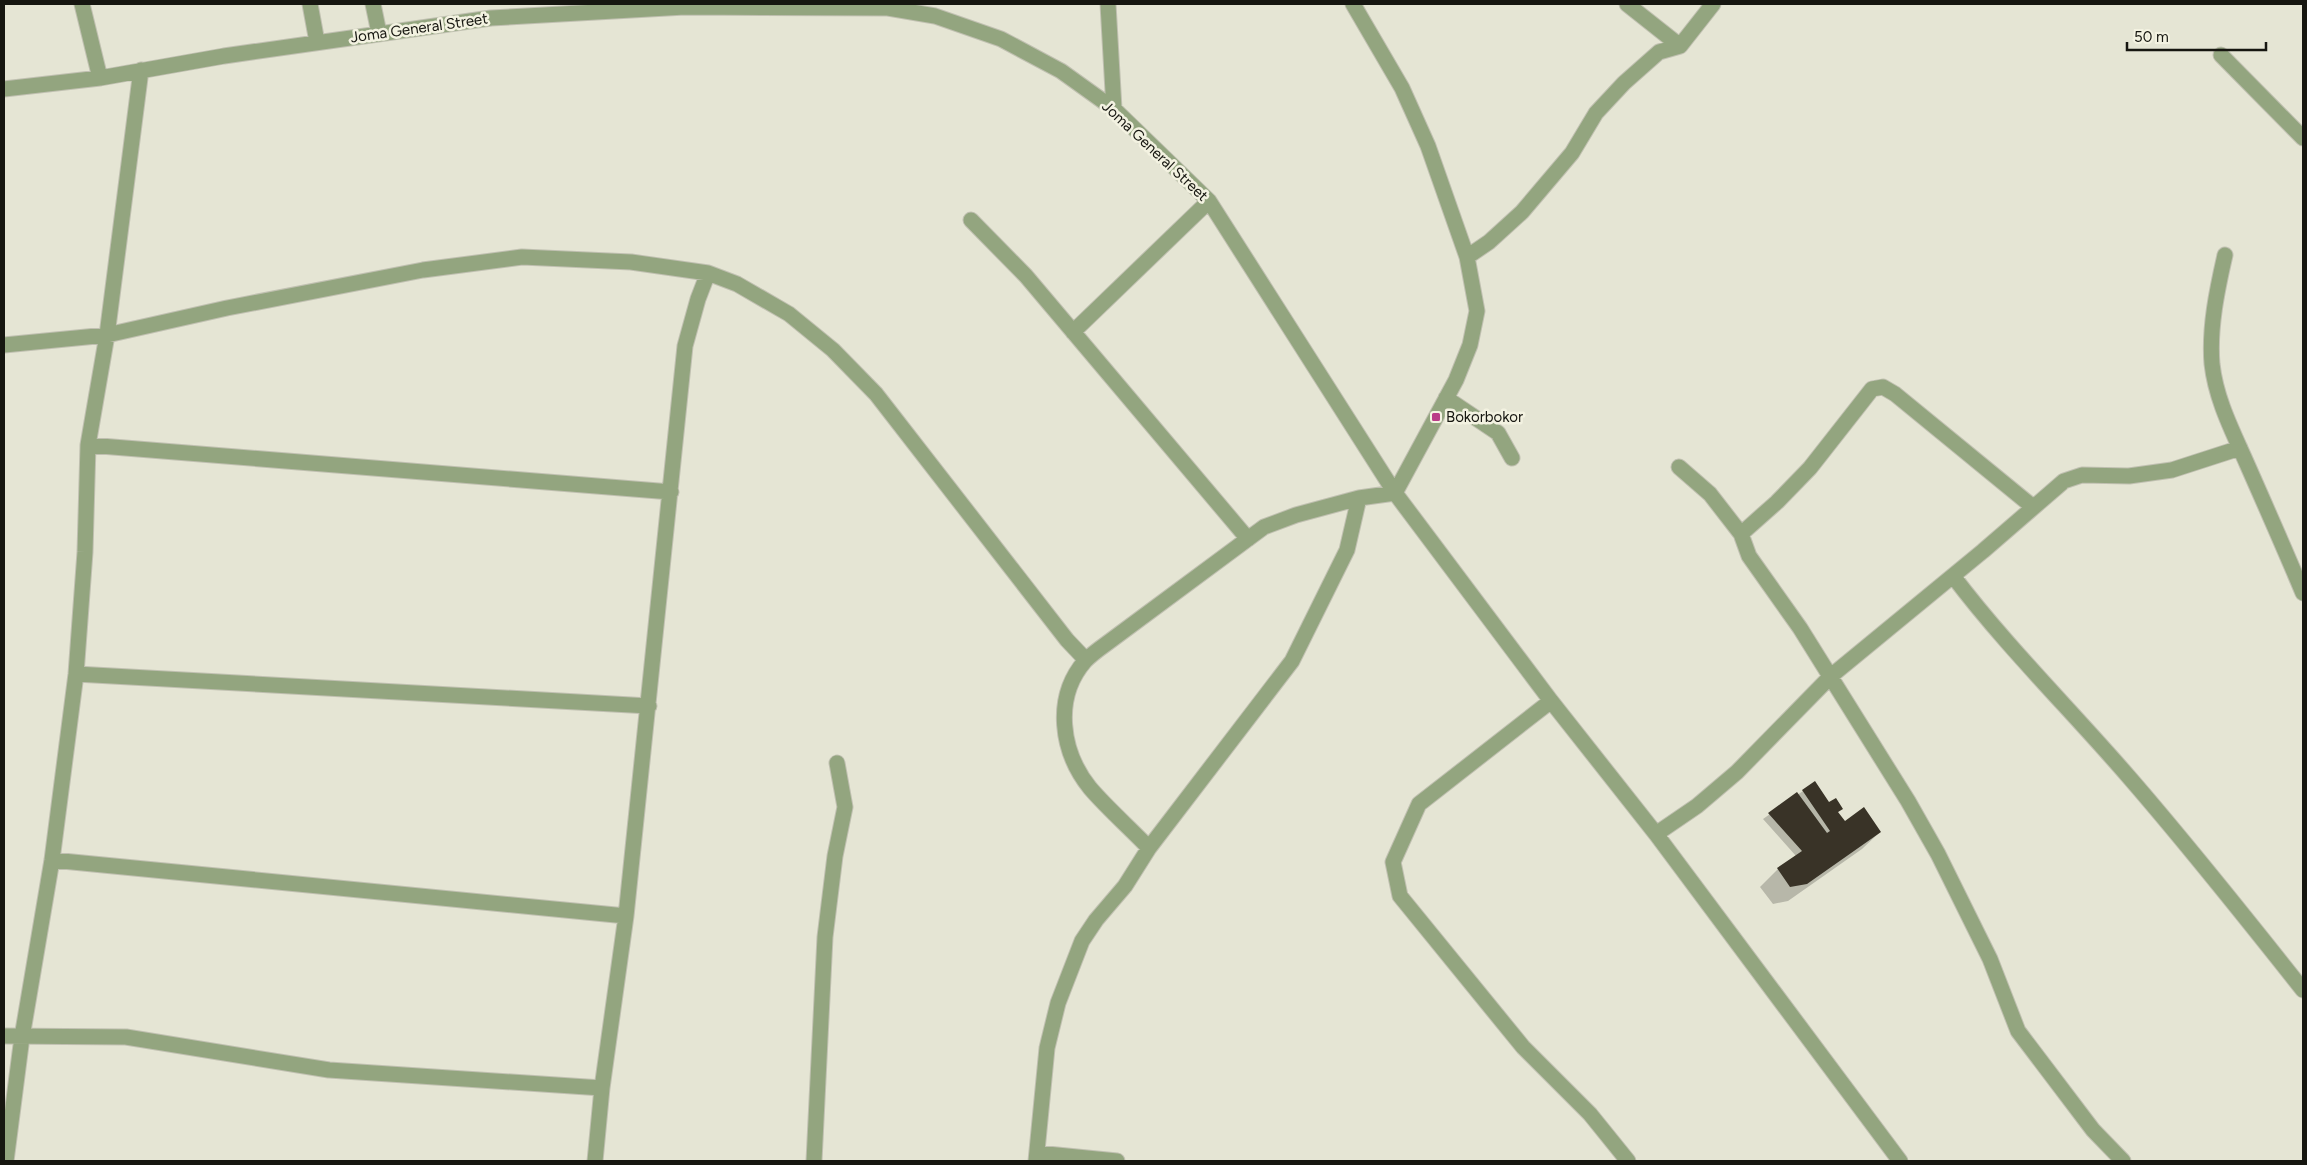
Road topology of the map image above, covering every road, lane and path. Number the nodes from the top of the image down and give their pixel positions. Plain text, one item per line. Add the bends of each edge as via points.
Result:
1 (82, 4) edge
2 (310, 4) edge
3 (373, 4) edge
4 (1108, 4) edge
5 (1353, 4) edge
6 (1626, 4) edge
7 (1713, 4) edge
8 (888, 6) edge
9 (379, 33) junction
10 (317, 42) junction
11 (1680, 46) junction
12 (2221, 55) dead end
13 (141, 70) junction
14 (100, 78) junction
15 (4, 89) edge
16 (1114, 109) junction
17 (2303, 138) edge
18 (1209, 201) junction
19 (972, 220) dead end
20 (2225, 255) dead end
21 (1467, 257) junction
22 (708, 273) junction
23 (1073, 332) junction
24 (107, 335) junction
25 (4, 345) edge
26 (1446, 398) junction
27 (88, 445) junction
28 (2240, 448) junction
29 (1512, 458) dead end
30 (1679, 467) dead end
31 (671, 492) junction
32 (1395, 493) junction
33 (1360, 498) junction
34 (2033, 507) junction
35 (1741, 534) junction
36 (1248, 539) junction
37 (1953, 576) junction
38 (2303, 594) edge
39 (1086, 660) junction
40 (76, 674) junction
41 (1831, 676) junction
42 (1551, 701) junction
43 (649, 706) junction
44 (837, 762) dead end
45 (1656, 834) junction
46 (1149, 848) junction
47 (52, 860) junction
48 (626, 916) junction
49 (2303, 990) edge
50 (4, 1036) edge
51 (22, 1037) junction
52 (602, 1088) junction
53 (1037, 1157) edge
54 (6, 1161) edge
55 (595, 1161) edge
56 (814, 1161) edge
57 (1117, 1161) edge
58 (1628, 1161) edge
59 (1900, 1161) edge
60 (2123, 1161) edge

1 - 14 street
2 - 10 street
3 - 9 street
4 - 16 street
5 - 21 street via 1402,88 1417,121
6 - 11 street
7 - 11 street
8 - 9 street, Joma General Street via 685,6 491,18
8 - 16 street, Joma General Street via 935,16 1001,39 1061,72
9 - 10 street, Joma General Street
10 - 13 street, Joma General Street
11 - 21 street via 1659,52 1624,83 1596,113 1572,153 1522,212
12 - 17 street
13 - 14 street, Joma General Street
13 - 24 street
14 - 15 street, Joma General Street
16 - 18 street, Joma General Street
18 - 23 street
18 - 32 street, Joma General Street
19 - 23 street via 1026,276
20 - 28 street via 2216,291 2212,365 2220,400
21 - 26 street via 1477,311 1470,345
22 - 24 street via 630,262 522,256 423,270
22 - 31 street via 685,346
22 - 39 street via 736,284 789,314 833,350 876,394 1067,640
23 - 36 street
24 - 25 street
24 - 27 street
26 - 29 street via 1498,433
26 - 32 street
27 - 31 street
27 - 40 street via 85,552
28 - 34 street via 2172,470 2129,476 2082,476 2064,481
28 - 38 street
30 - 35 street via 1710,494
31 - 43 street
32 - 33 street
32 - 42 street, Joma General Street
33 - 36 street via 1276,522
33 - 46 street via 1347,550 1292,662
34 - 35 street via 1883,387 1872,389 1810,468
34 - 37 street
35 - 41 street via 1749,556
36 - 39 street
37 - 41 street
37 - 49 street via 1984,617 2128,777
39 - 46 street via 1073,678 1065,700 1064,725 1070,754 1090,787
40 - 43 street
40 - 47 street
41 - 45 street via 1737,772 1697,806
41 - 60 street via 1938,854 1990,960 2018,1030 2093,1130
42 - 45 street, Joma General Street
42 - 58 street via 1419,804 1393,862 1400,896 1523,1047 1590,1114
43 - 48 street
44 - 56 street via 845,807 825,937
45 - 59 street, Joma General Street
46 - 53 street via 1125,886 1082,942 1058,1003 1047,1048
47 - 48 street
47 - 51 street
48 - 52 street
50 - 51 street
51 - 52 street via 126,1037 329,1070
51 - 54 street
52 - 55 street
53 - 57 street

